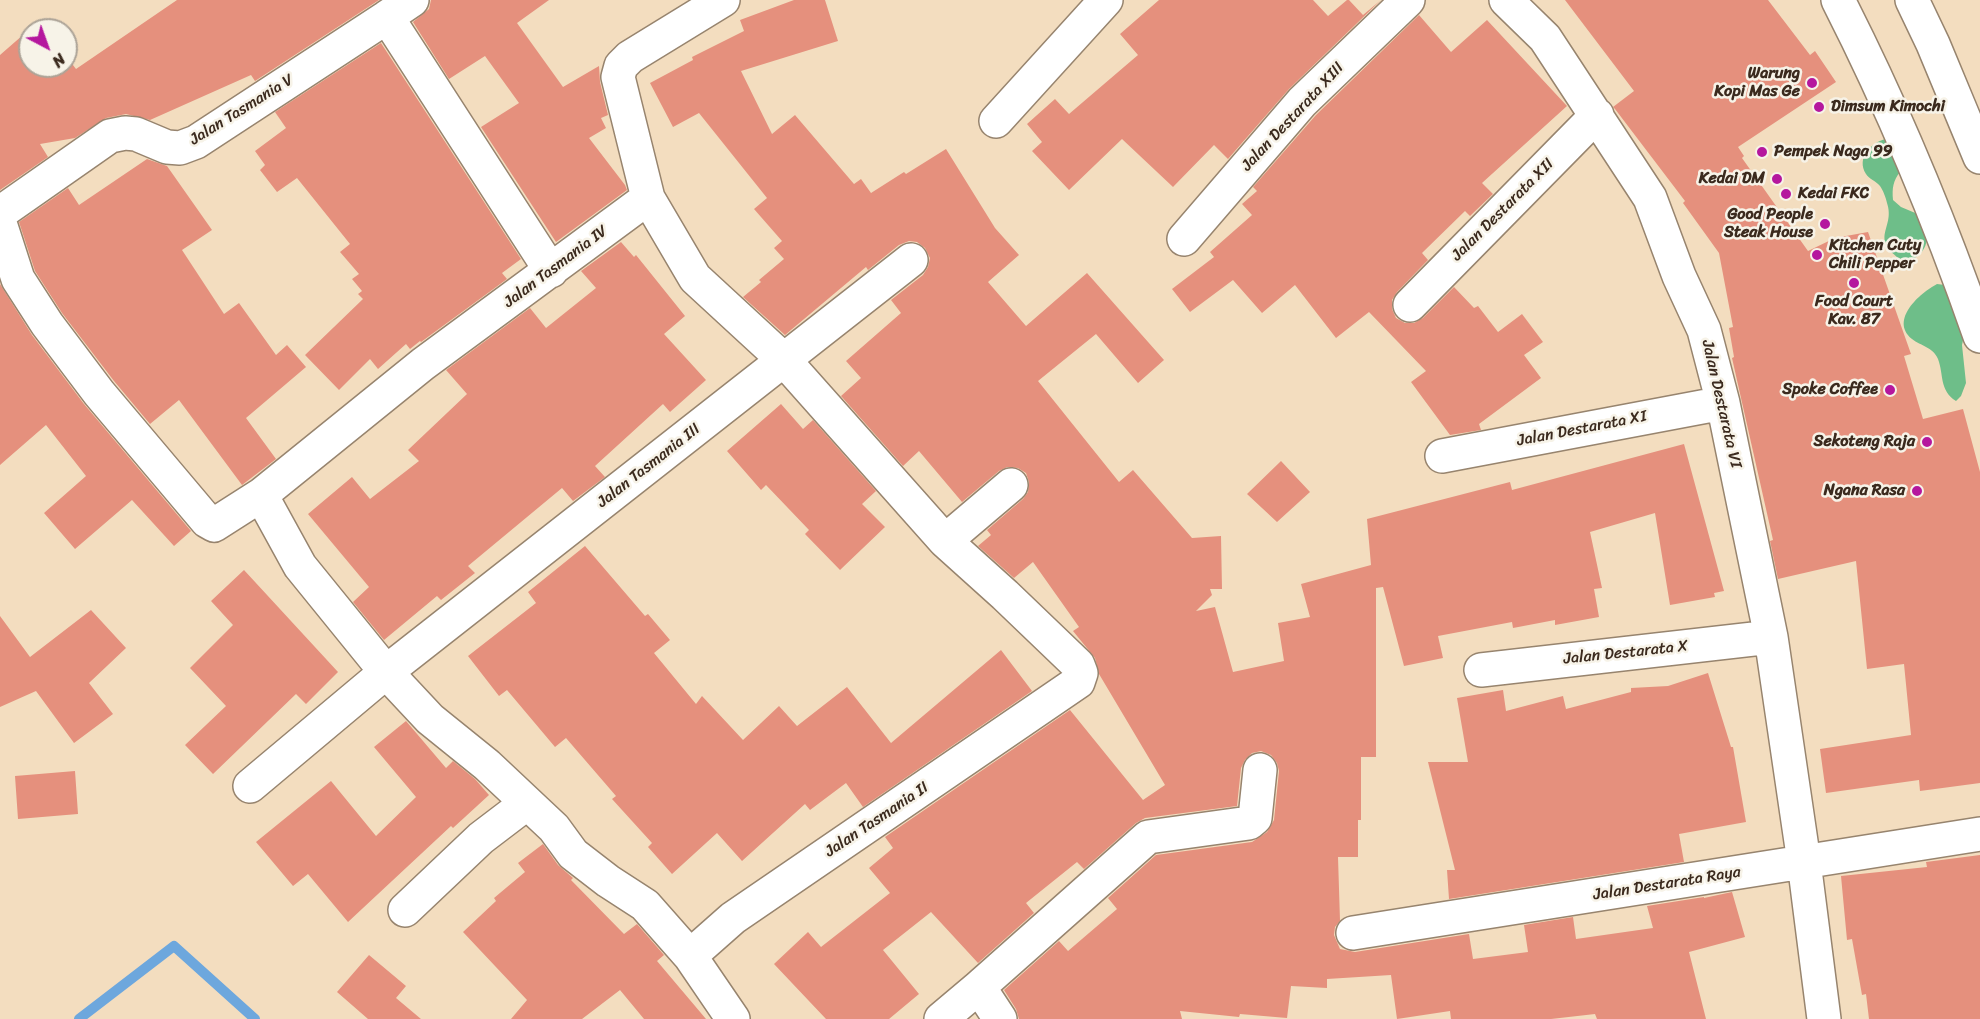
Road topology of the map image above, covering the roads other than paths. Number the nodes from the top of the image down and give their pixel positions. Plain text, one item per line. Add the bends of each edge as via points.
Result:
1 (723, 0) edge
2 (1106, 0) edge
3 (1408, 0) edge
4 (1506, 0) edge
5 (1838, 0) edge
6 (1912, 0) edge
7 (400, 9) edge
8 (1597, 115) junction
9 (996, 121) dead end
10 (1980, 157) edge
11 (648, 198) junction
12 (0, 213) edge
13 (0, 223) edge
14 (1184, 239) dead end
15 (911, 260) dead end
16 (551, 271) junction
17 (1410, 305) dead end
18 (1980, 336) edge
19 (784, 360) junction
20 (1723, 403) junction
21 (1442, 456) dead end
22 (1011, 485) dead end
23 (261, 495) junction
24 (945, 541) junction
25 (1771, 637) junction
26 (1481, 670) dead end
27 (386, 672) junction
28 (1260, 770) dead end
29 (250, 786) dead end
30 (527, 803) junction
31 (1980, 834) edge
32 (1804, 862) junction
33 (405, 910) dead end
34 (1353, 933) dead end
35 (690, 956) junction
36 (979, 987) junction
37 (733, 1019) edge
38 (941, 1019) edge
39 (1000, 1019) edge
40 (1824, 1019) edge

1 - 11 street via 621,66 618,77
2 - 9 street
3 - 14 street, Jalan Destarata XIII via 1302,102
4 - 8 street, Jalan Destarata VI via 1545,38
5 - 18 street via 1912,160
6 - 10 street
7 - 12 street, Jalan Tasmania V via 196,142 180,148 136,134 110,136
7 - 16 street, Jalan Tasmania V
8 - 17 street, Jalan Destarata XII
8 - 20 street, Jalan Destarata VI via 1650,198 1704,330
11 - 16 street, Jalan Tasmania IV
11 - 19 street via 695,278
13 - 23 street, Jalan Tasmania IV via 18,279 42,316 99,393 207,522 214,525
15 - 19 street, Jalan Tasmania III
16 - 23 street, Jalan Tasmania IV via 423,364
19 - 24 street
19 - 27 street, Jalan Tasmania III
20 - 21 street, Jalan Destarata XI
20 - 25 street, Jalan Destarata VI
22 - 24 street
23 - 27 street via 300,566
24 - 35 street, Jalan Tasmania II via 1078,664 1078,682 733,918
25 - 26 street, Jalan Destarata X
25 - 32 street, Jalan Destarata VI
27 - 29 street, Jalan Tasmania III
27 - 30 street via 430,719
28 - 36 street via 1255,818 1237,826 1148,837
30 - 33 street via 481,838
30 - 35 street via 554,828 573,854 645,905
31 - 32 street, Jalan Destarata Raya
32 - 34 street, Jalan Destarata Raya
32 - 40 street, Jalan Destarata VI
35 - 37 street
36 - 38 street
36 - 39 street

